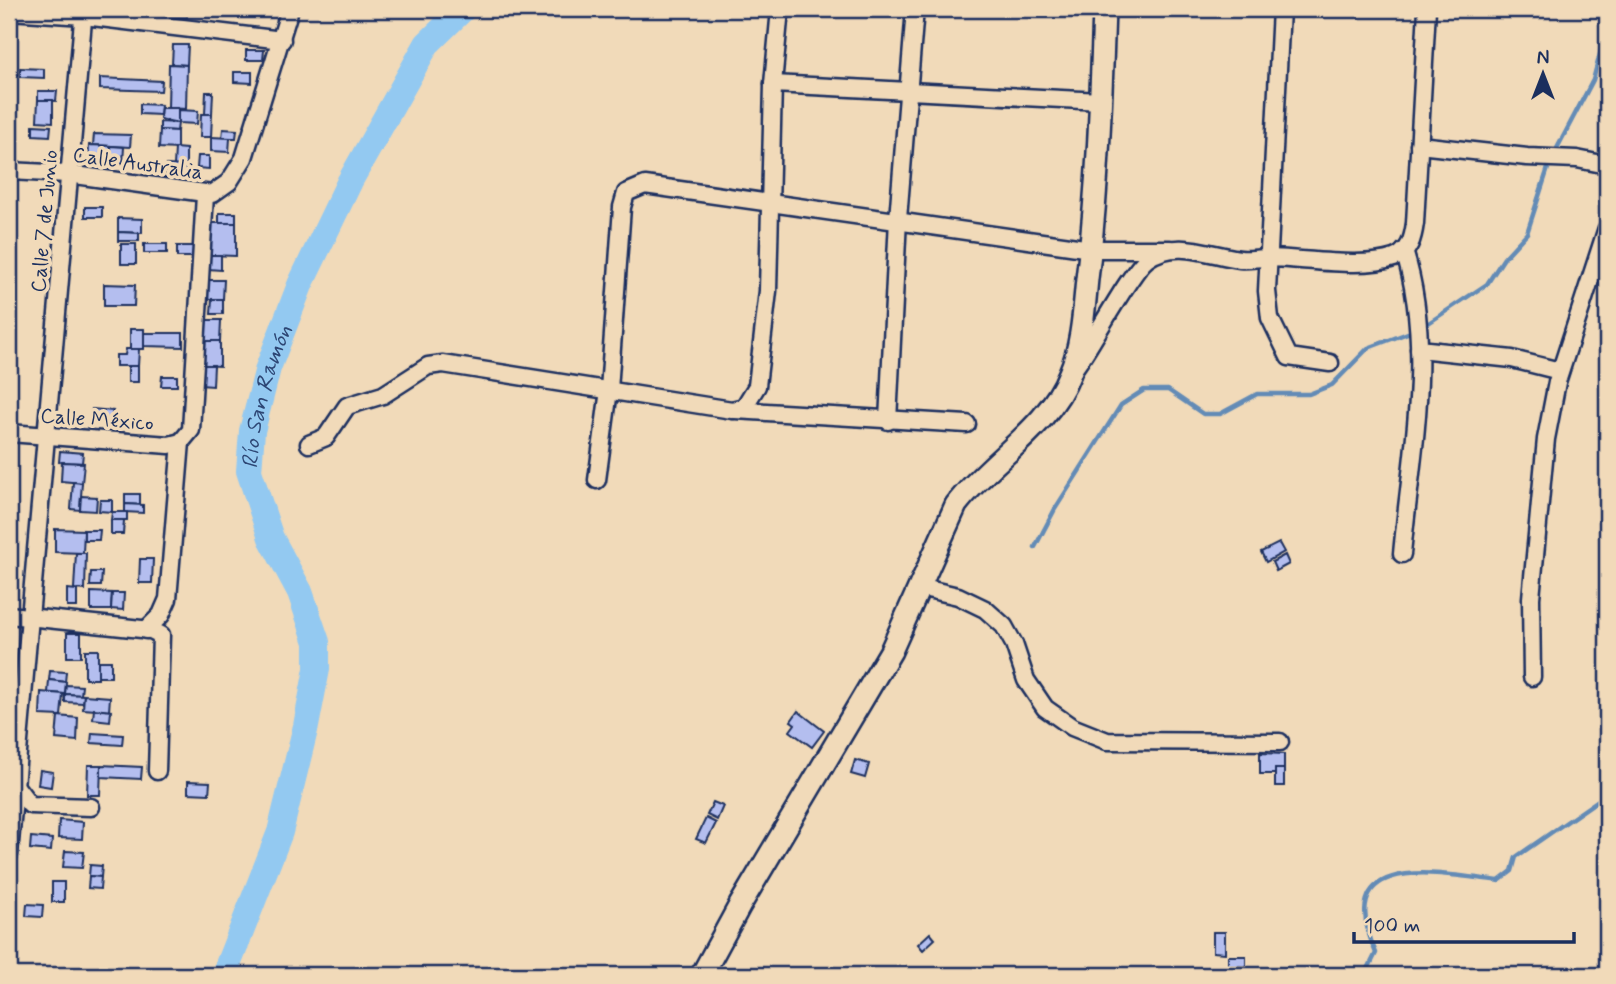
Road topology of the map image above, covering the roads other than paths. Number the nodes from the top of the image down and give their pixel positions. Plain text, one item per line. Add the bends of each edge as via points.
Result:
1 (290, 9) edge
2 (780, 9) edge
3 (915, 9) edge
4 (1104, 9) edge
5 (1281, 9) edge
6 (1427, 9) edge
7 (9, 11) edge
8 (84, 13) edge
9 (282, 40) junction
10 (773, 84) junction
11 (910, 90) junction
12 (1101, 101) junction
13 (1419, 145) junction
14 (1607, 165) edge
15 (9, 171) edge
16 (68, 174) junction
17 (205, 195) junction
18 (772, 202) junction
19 (898, 219) junction
20 (1607, 228) edge
21 (1170, 249) junction
22 (1091, 250) junction
23 (1404, 251) junction
24 (1269, 258) junction
25 (1419, 349) junction
26 (1330, 363) dead end
27 (1560, 371) junction
28 (1070, 373) junction
29 (608, 390) junction
30 (732, 410) junction
31 (888, 421) junction
32 (967, 424) dead end
33 (9, 433) edge
34 (46, 437) junction
35 (181, 442) junction
36 (309, 444) dead end
37 (597, 480) dead end
38 (1402, 554) dead end
39 (919, 587) junction
40 (9, 615) edge
41 (28, 617) junction
42 (146, 630) junction
43 (1532, 677) dead end
44 (1280, 742) dead end
45 (156, 771) dead end
46 (11, 780) edge
47 (91, 807) dead end
48 (9, 854) edge
49 (702, 975) edge

1 - 9 street, Calle Australia
2 - 10 street
3 - 11 street
4 - 12 main road
5 - 24 street
6 - 13 street
7 - 8 street
8 - 9 street
8 - 16 street, Calle 7 de Junio
9 - 17 street, Calle Australia via 244,158 229,182
10 - 11 street
10 - 18 street
11 - 12 street
11 - 19 street
12 - 22 main road
13 - 14 street
13 - 23 street via 1415,223
15 - 16 street, Calle Australia
16 - 17 street, Calle Australia
16 - 34 street, Calle 7 de Junio
17 - 35 street via 191,430
18 - 19 street
18 - 29 street via 645,185 626,193
18 - 30 street via 757,386 744,407
19 - 22 street
19 - 31 street
20 - 27 street
21 - 22 street
21 - 24 street via 1212,251 1240,259
21 - 28 street via 1146,260
22 - 28 main road
23 - 24 street via 1393,258 1362,261
23 - 25 street via 1412,275
24 - 26 street via 1270,318 1281,346 1289,357
25 - 27 street via 1512,359
25 - 38 street
27 - 43 street via 1538,506 1531,598
28 - 39 main road via 1030,429 956,505
29 - 30 street
29 - 36 street via 443,364 428,366 383,395 347,406 326,437
29 - 37 street
30 - 31 street
31 - 32 street
33 - 34 street, Calle México
34 - 35 street, Calle México
34 - 41 street, Calle 7 de Junio
35 - 42 street via 168,599 161,615
39 - 44 street via 958,596 1004,625 1026,680 1045,708 1072,727 1107,741
39 - 49 main road via 891,651
40 - 41 street
41 - 42 street
41 - 46 street, Calle 7 de Junio
42 - 45 street via 161,635 162,642
46 - 47 street via 30,805
46 - 48 street, Calle 7 de Junio

